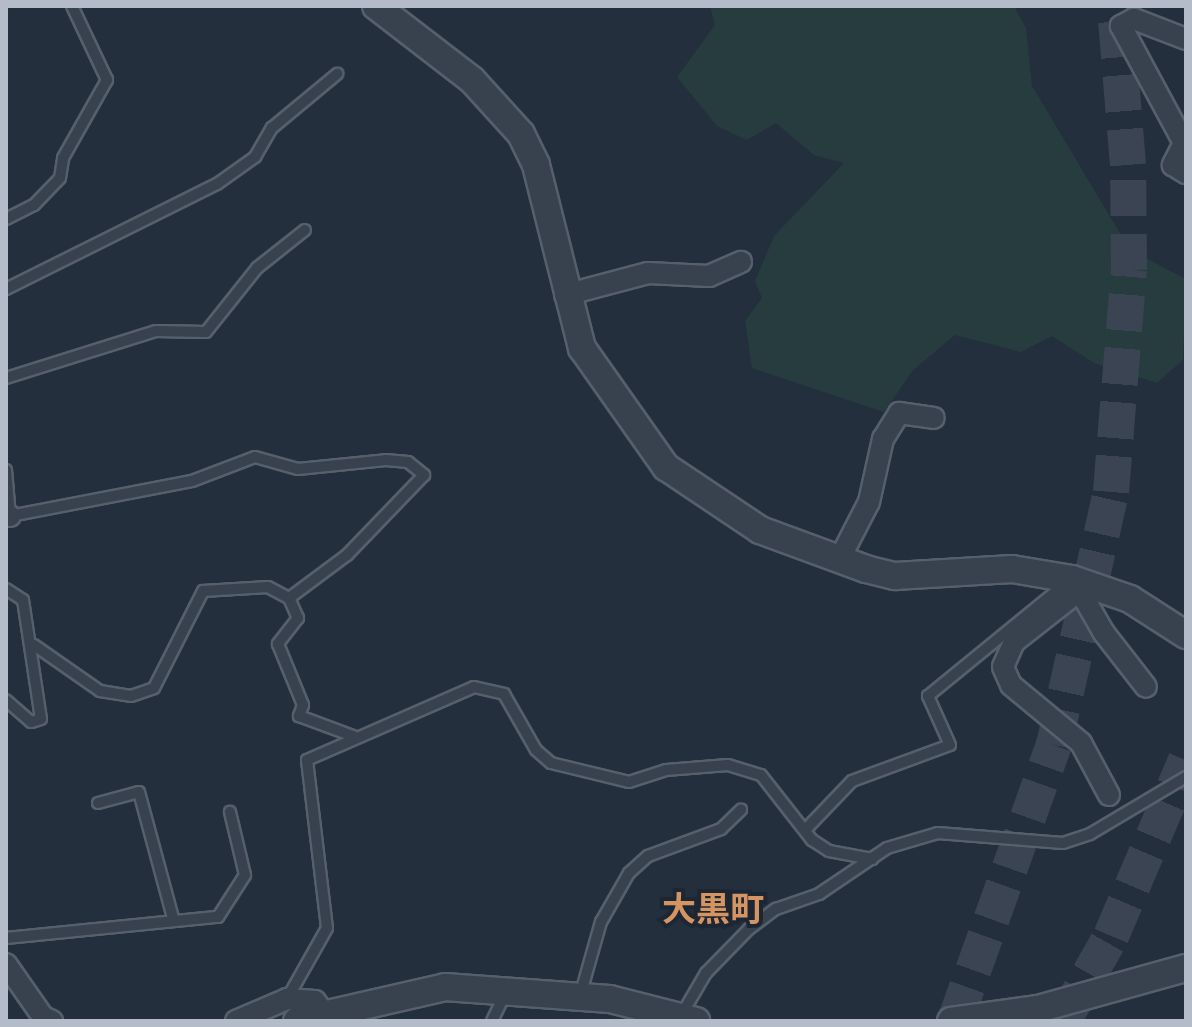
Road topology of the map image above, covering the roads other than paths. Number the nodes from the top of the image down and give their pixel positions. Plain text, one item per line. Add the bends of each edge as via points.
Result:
1 (72, 6) edge
2 (376, 6) edge
3 (1186, 39) edge
4 (337, 74) dead end
5 (1186, 173) edge
6 (6, 219) edge
7 (305, 230) dead end
8 (741, 262) dead end
9 (6, 289) edge
10 (565, 295) junction
11 (6, 378) edge
12 (934, 418) dead end
13 (6, 470) edge
14 (8, 516) edge
15 (839, 560) junction
16 (1080, 582) junction
17 (6, 589) edge
18 (289, 598) junction
19 (1186, 635) edge
20 (34, 645) junction
21 (1146, 687) dead end
22 (6, 700) edge
23 (353, 736) junction
24 (1186, 777) edge
25 (1109, 795) dead end
26 (98, 803) dead end
27 (741, 810) dead end
28 (230, 812) dead end
29 (807, 828) junction
30 (872, 859) junction
31 (173, 918) junction
32 (6, 938) edge
33 (6, 964) edge
34 (1186, 968) edge
35 (507, 989) junction
36 (579, 998) junction
37 (292, 1010) edge
38 (688, 1019) edge
39 (52, 1021) edge
40 (236, 1021) edge
41 (492, 1021) edge
42 (951, 1021) edge

1 - 6 lane via 107,80 63,158 60,178 34,205
2 - 10 street via 472,80 521,134 550,216
3 - 5 street via 1134,19 1121,26 1184,143 1173,165
4 - 9 lane via 272,128 255,157 217,184
7 - 11 lane via 257,268 206,332 156,331
8 - 10 street via 709,276 648,273
10 - 15 street via 582,348 666,467 760,530
12 - 15 street via 899,413 883,439 869,502
13 - 14 lane
14 - 18 lane via 192,481 255,457 298,469 408,462 424,475 347,555
15 - 16 street via 895,576 1012,569
16 - 19 street via 1130,599
16 - 21 street via 1104,633
16 - 25 street via 1014,642 1003,667 1011,685 1081,743
16 - 29 lane via 928,696 950,745 852,781
17 - 20 lane via 23,600
18 - 20 lane via 268,587 203,591 154,688 131,696 100,691
18 - 23 lane via 298,618 278,644 303,705 299,716
20 - 22 lane via 41,719 31,722
23 - 29 lane via 485,685 504,694 536,750 551,763 629,782 666,770 728,765 761,775
23 - 37 lane via 307,760 327,928
24 - 30 lane via 1090,834 1063,843 938,833 887,848
26 - 31 lane via 139,792
27 - 36 lane via 721,829 648,856 629,873 601,922
28 - 31 lane via 245,875 218,917
29 - 30 lane via 829,851
30 - 38 lane via 749,929 706,973
31 - 32 lane
33 - 39 street via 43,1017
34 - 42 street via 1038,1009
35 - 36 street
35 - 37 street via 445,987 324,1013
35 - 41 lane
36 - 38 street
37 - 40 street

